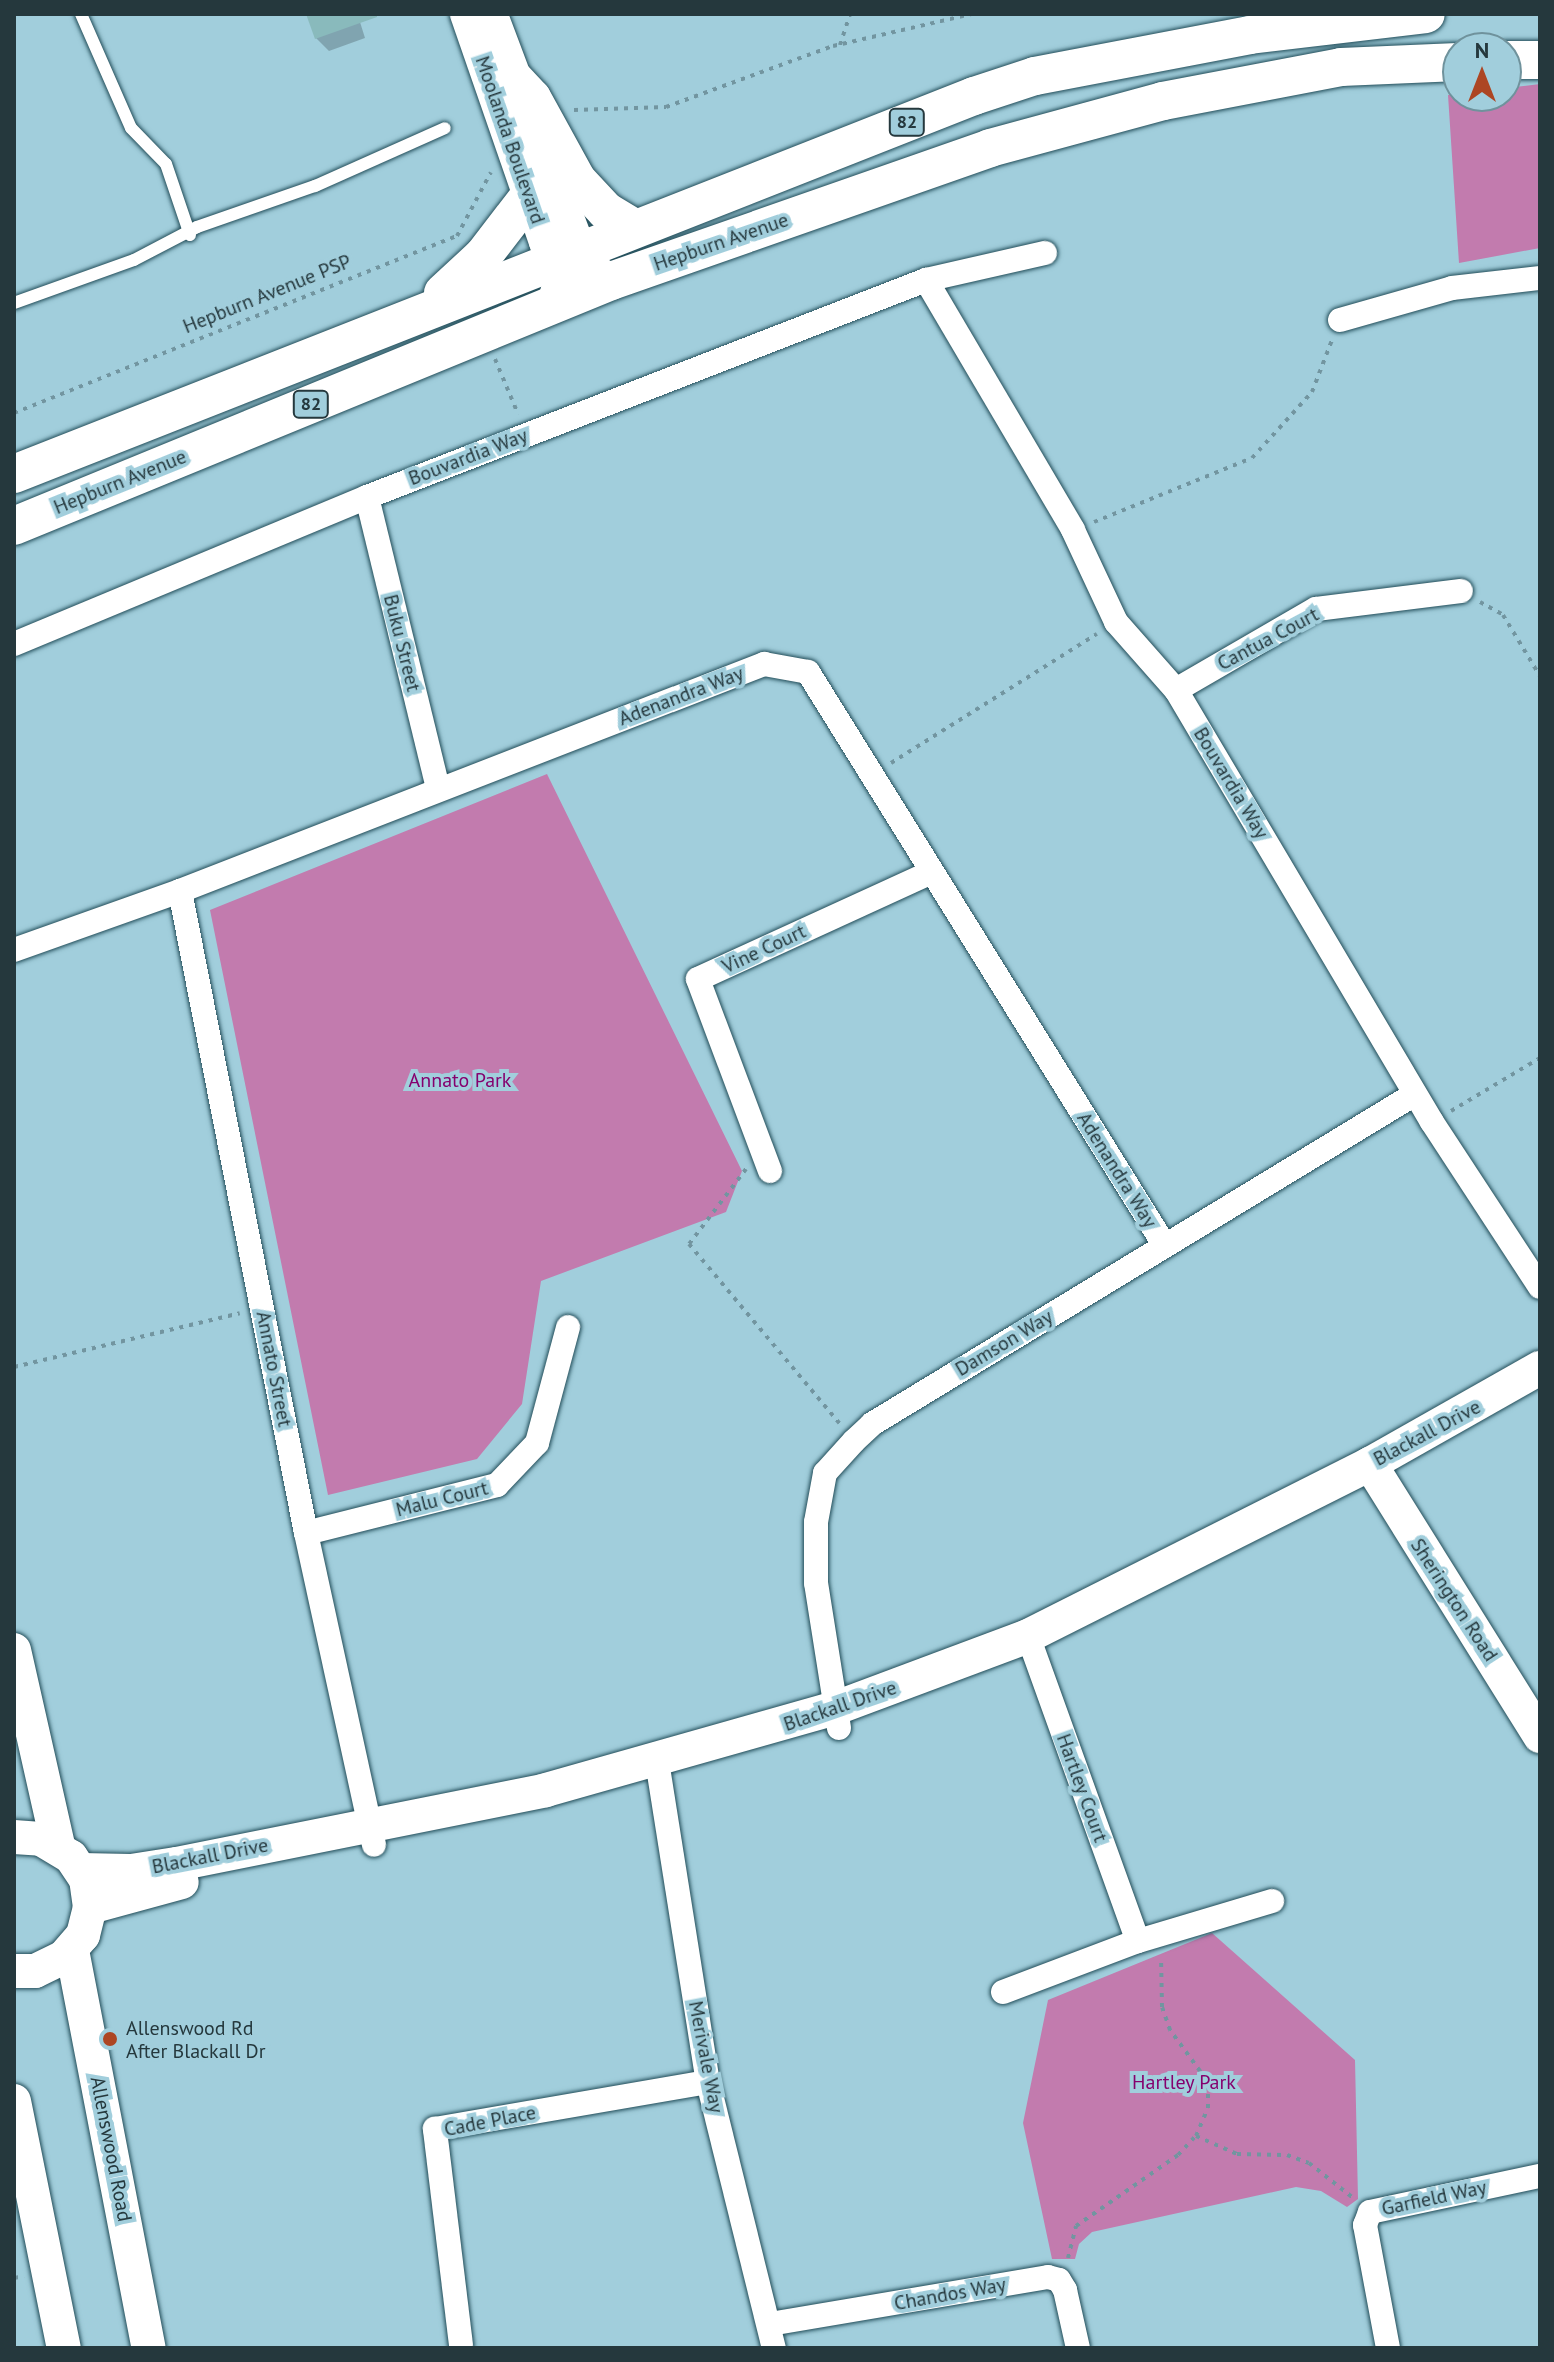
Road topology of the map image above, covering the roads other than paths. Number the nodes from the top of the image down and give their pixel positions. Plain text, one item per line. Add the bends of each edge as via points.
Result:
1 (81, 14) edge
2 (467, 14) edge
3 (490, 14) edge
4 (1426, 14) edge
5 (1442, 63) edge
6 (515, 80) junction
7 (445, 128) dead end
8 (530, 195) junction
9 (633, 227) junction
10 (190, 235) junction
11 (568, 253) junction
12 (1045, 253) dead end
13 (1540, 278) edge
14 (926, 280) junction
15 (611, 281) junction
16 (14, 303) edge
17 (554, 303) junction
18 (411, 315) junction
19 (1340, 320) road end
20 (14, 474) edge
21 (367, 497) junction
22 (14, 526) edge
23 (1461, 591) road end
24 (14, 644) edge
25 (1176, 690) junction
26 (438, 788) junction
27 (930, 873) junction
28 (180, 891) junction
29 (14, 950) edge
30 (1415, 1094) junction
31 (765, 1161) road end
32 (1165, 1246) junction
33 (1540, 1287) edge
34 (568, 1327) dead end
35 (1540, 1368) edge
36 (1540, 1388) edge
37 (1384, 1467) junction
38 (306, 1533) junction
39 (1031, 1645) junction
40 (14, 1650) edge
41 (1540, 1695) edge
42 (836, 1719) junction
43 (1540, 1736) edge
44 (659, 1771) junction
45 (372, 1835) junction
46 (14, 1837) edge
47 (58, 1846) junction
48 (81, 1870) junction
49 (1272, 1901) dead end
50 (90, 1907) junction
51 (1145, 1938) junction
52 (72, 1950) junction
53 (14, 1971) edge
54 (1003, 1992) dead end
55 (708, 2082) junction
56 (14, 2101) edge
57 (1540, 2176) edge
58 (772, 2336) edge
59 (461, 2345) dead end
60 (64, 2348) edge
61 (149, 2348) edge
62 (1078, 2348) edge
63 (1388, 2348) edge

1 - 10 lane via 131,128 166,164
2 - 8 main road, Moolanda Boulevard
3 - 6 main road, Moolanda Boulevard
4 - 9 main road, 82 via 1250,35 1035,76
5 - 15 main road, Hepburn Avenue / 82 via 1341,67 1059,126
6 - 9 main road via 532,98 577,180 606,211
6 - 11 main road, Moolanda Boulevard via 574,236
7 - 10 lane via 315,186 197,227
8 - 11 main road, Moolanda Boulevard via 546,242
8 - 18 main road via 461,281
9 - 11 main road, 82
10 - 16 lane
11 - 15 main road, Moolanda Boulevard
11 - 17 main road, Moolanda Boulevard
11 - 18 main road, 82
12 - 14 street, Bouvardia Way
13 - 19 street via 1452,288
14 - 21 street, Bouvardia Way
14 - 25 street, Bouvardia Way via 1073,530 1116,622
15 - 17 main road, Hepburn Avenue / 82
17 - 22 main road, Hepburn Avenue / 82
18 - 20 main road, 82
21 - 24 street, Bouvardia Way
21 - 26 street, Buku Street
23 - 25 street, Cantua Court via 1316,609
25 - 30 street, Bouvardia Way
26 - 27 street, Adenandra Way via 764,664 808,672
26 - 28 street, Adenandra Way
27 - 31 street, Vine Court via 698,979
27 - 32 street, Adenandra Way
28 - 29 street, Adenandra Way
28 - 38 street, Annato Street
30 - 32 street, Damson Way
30 - 33 street, Bouvardia Way
32 - 42 street, Damson Way via 872,1424 825,1473 816,1522 816,1583
34 - 38 street, Malu Court via 537,1443 497,1485
35 - 37 main road, Blackall Drive
36 - 37 main road, Blackall Drive
37 - 39 main road, Blackall Drive
37 - 41 main road, Sherington Road
37 - 43 main road, Sherington Road
38 - 45 street, Annato Street
39 - 42 main road, Blackall Drive
39 - 51 street, Hartley Court
40 - 47 main road
42 - 44 main road, Blackall Drive
44 - 45 main road, Blackall Drive
44 - 55 street, Merivale Way
45 - 48 main road, Blackall Drive via 131,1871
45 - 50 main road, Blackall Drive
46 - 47 main road
47 - 48 main road
48 - 50 main road
49 - 51 street
50 - 52 main road via 87,1926
51 - 54 street
52 - 53 main road via 45,1968
52 - 61 main road, Allenswood Road
55 - 58 street, Merivale Way
55 - 59 street, Cade Place via 435,2129
56 - 60 main road
57 - 63 street, Garfield Way via 1370,2212 1365,2225
58 - 62 street, Chandos Way via 1048,2277 1059,2280 1065,2290

